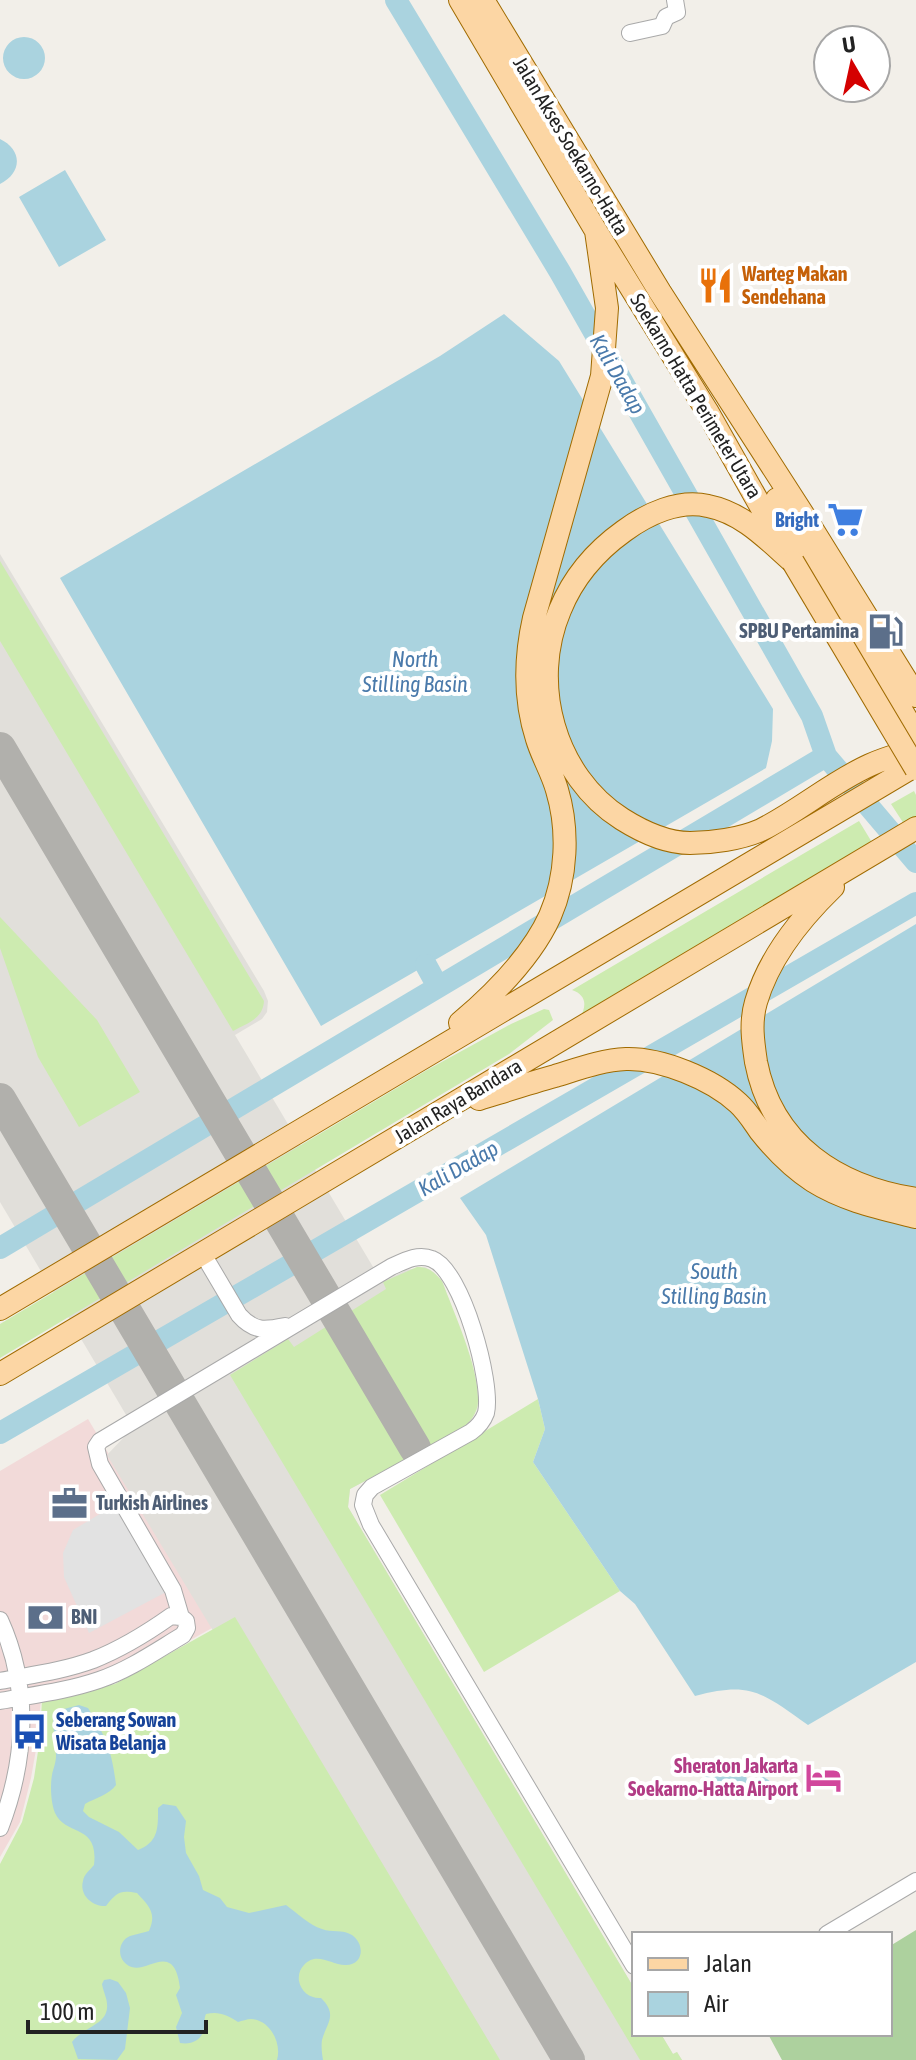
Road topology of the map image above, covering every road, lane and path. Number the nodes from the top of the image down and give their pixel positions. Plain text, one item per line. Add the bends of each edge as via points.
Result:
1 (460, 0) edge
2 (483, 0) edge
3 (675, 0) edge
4 (630, 33) dead end
5 (596, 231) junction
6 (660, 292) junction
7 (800, 558) junction
8 (916, 696) edge
9 (916, 735) edge
10 (916, 749) edge
11 (916, 767) edge
12 (911, 831) edge
13 (866, 859) junction
14 (414, 1063) junction
15 (444, 1110) junction
16 (916, 1199) edge
17 (916, 1217) edge
18 (203, 1254) junction
19 (0, 1309) edge
20 (299, 1322) junction
21 (0, 1374) edge
22 (181, 1617) junction
23 (0, 1620) edge
24 (8, 1680) edge
25 (21, 1697) junction
26 (0, 1701) edge
27 (0, 1707) edge
28 (0, 1720) edge
29 (0, 1828) edge
30 (916, 1881) edge
31 (830, 1932) edge
32 (632, 1963) edge

1 - 5 main road, Jalan Akses Soekarno-Hatta
2 - 6 main road, Jalan Akses Soekarno-Hatta
3 - 4 street via 677,12 662,26
5 - 7 main road, Soekarno Hatta Perimeter Utara
5 - 14 main road via 607,308 602,376 528,646 529,703 562,812 564,863 550,916 529,951 496,991
6 - 7 main road
6 - 8 main road
7 - 9 main road
7 - 10 main road via 747,521 708,505 661,510 612,539 574,583 549,644 550,714 566,758 609,811 652,835 687,843 759,831 869,765
7 - 11 main road, bridge
11 - 14 main road
12 - 13 main road, Jalan Raya Bandara
13 - 15 main road, Jalan Raya Bandara
13 - 16 main road via 823,897 774,958 755,1003 753,1038 765,1092 798,1145 851,1182
14 - 19 main road
15 - 17 main road via 597,1063 652,1061 720,1089 780,1154 812,1180 858,1203
15 - 18 main road, Jalan Raya Bandara
18 - 20 street via 246,1324 271,1329
18 - 21 main road, Jalan Raya Bandara
20 - 22 street via 112,1432 96,1447 100,1464 173,1590
20 - 32 street via 414,1257 438,1262 449,1274 476,1334 487,1403 483,1420 471,1432 372,1487 364,1510
22 - 24 street via 171,1616 93,1660
22 - 25 street via 187,1625 183,1635 114,1674
23 - 24 street via 14,1659
24 - 25 street
25 - 26 street
25 - 29 street via 18,1772
27 - 28 street
30 - 31 street

